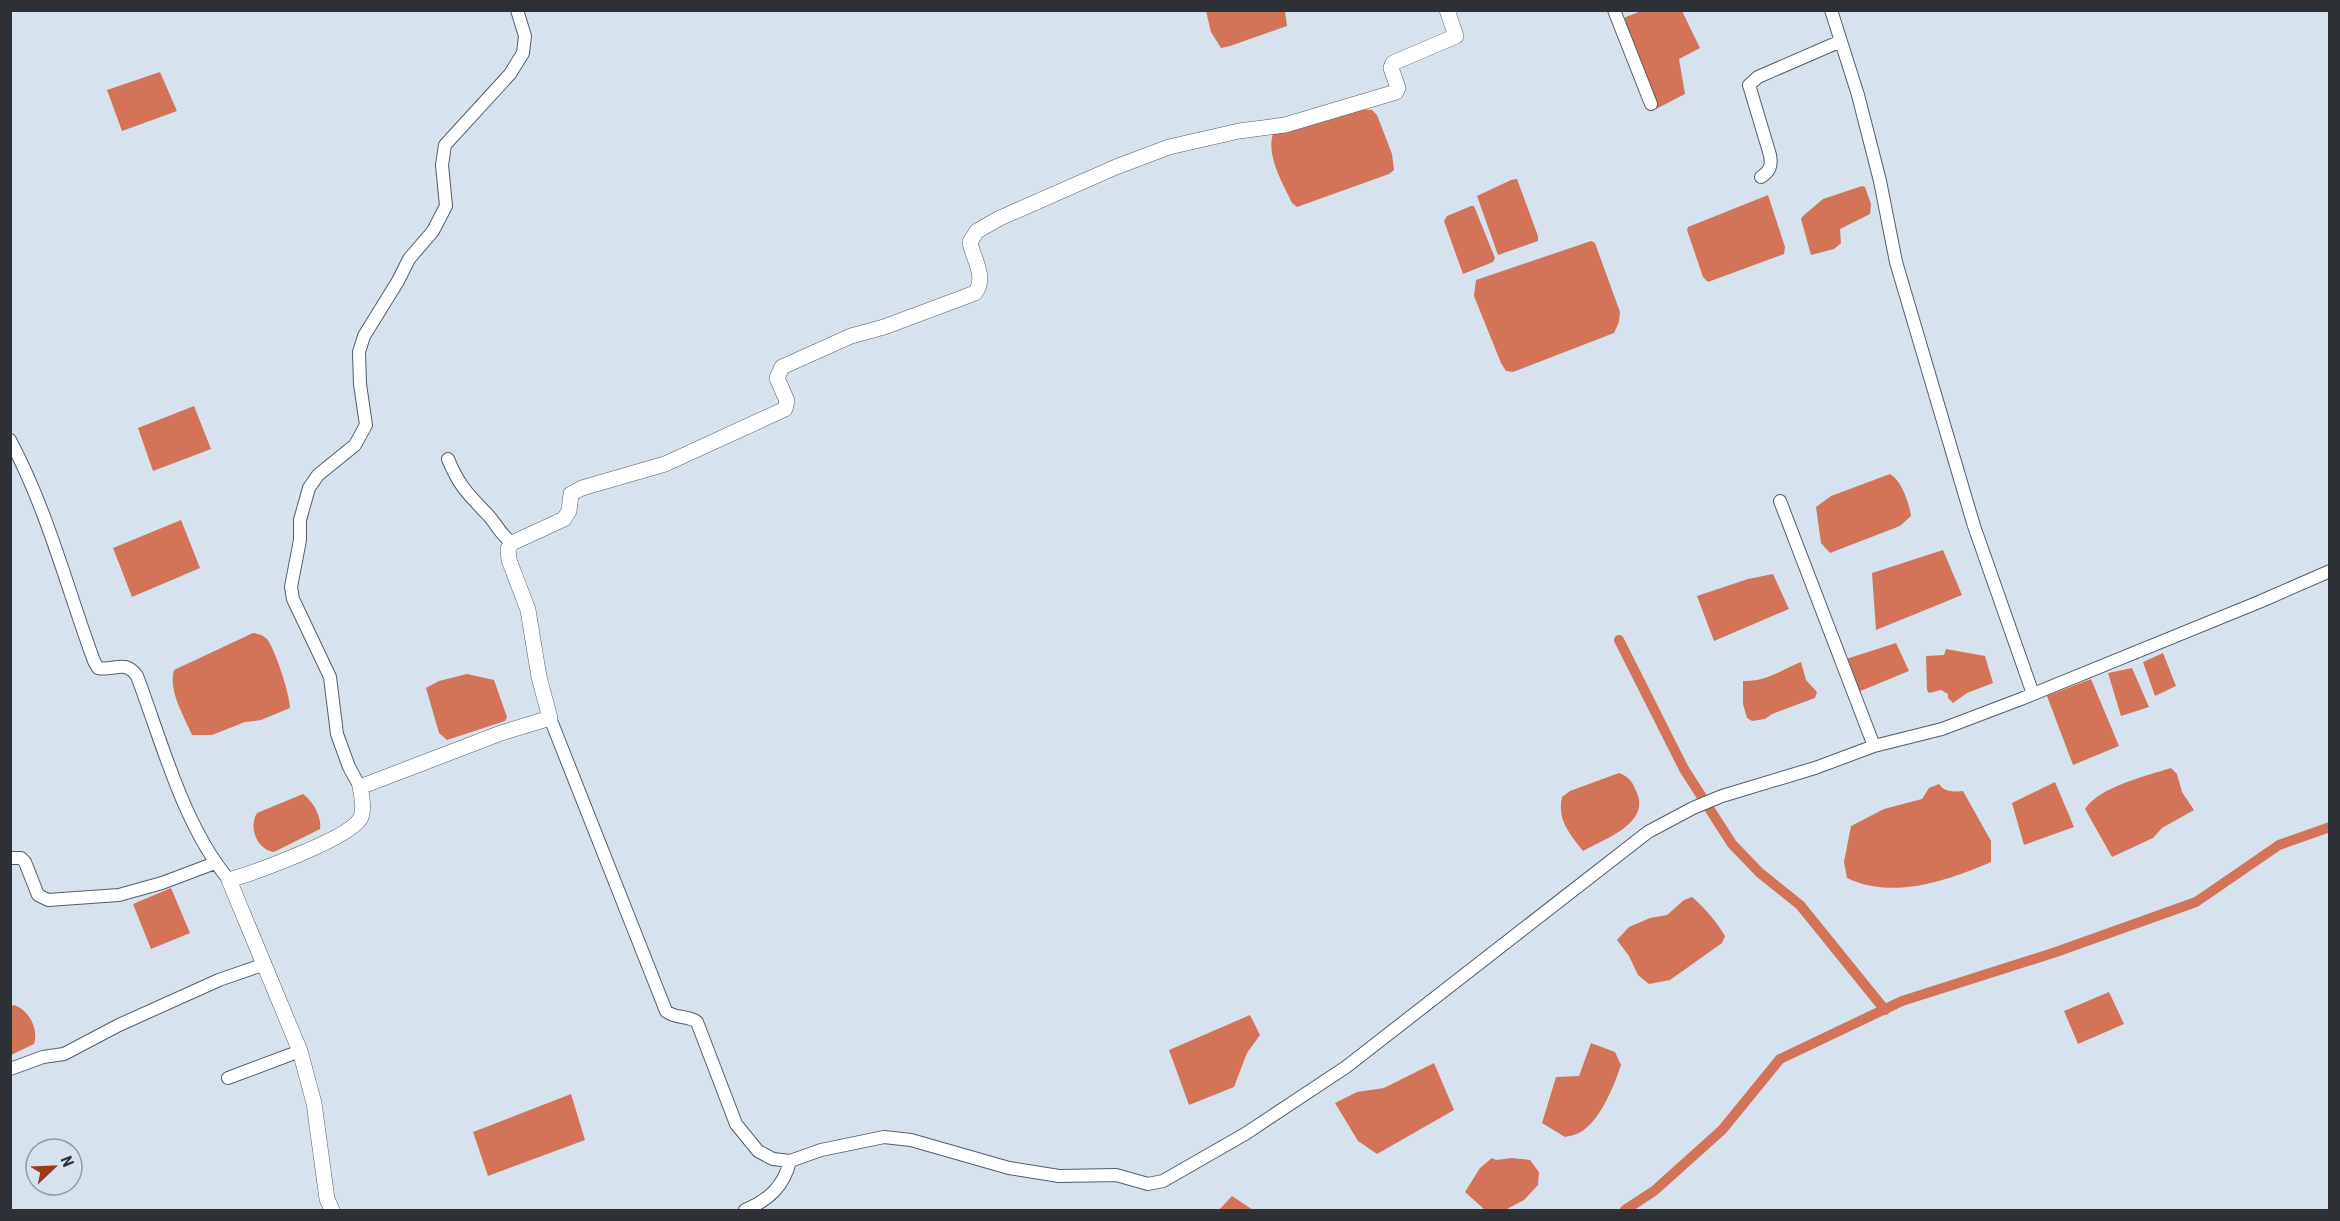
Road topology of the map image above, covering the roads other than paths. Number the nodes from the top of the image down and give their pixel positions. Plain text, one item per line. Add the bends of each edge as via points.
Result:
1 (518, 10) edge
2 (1447, 10) edge
3 (1614, 10) edge
4 (1831, 10) edge
5 (1841, 41) junction
6 (1652, 104) dead end
7 (1761, 177) dead end
8 (10, 440) edge
9 (448, 459) dead end
10 (1780, 501) dead end
11 (512, 543) junction
12 (2330, 570) edge
13 (2033, 694) junction
14 (550, 718) junction
15 (1874, 746) junction
16 (360, 787) junction
17 (10, 858) edge
18 (215, 863) junction
19 (229, 880) junction
20 (266, 964) junction
21 (300, 1051) junction
22 (10, 1070) edge
23 (228, 1078) dead end
24 (790, 1161) junction
25 (332, 1210) edge
26 (745, 1210) edge

1 - 16 street via 525,36 523,53 510,74 445,146 442,165 446,206 433,231 409,259 359,352 366,425 363,433 355,445 318,475 309,488 300,520 291,587 293,599 330,677 337,734
2 - 11 main road via 1456,36 1394,63 1391,68 1396,93 1285,125 1168,147 1000,218 977,231 970,242 981,275 975,293 851,336 782,367 777,378 787,400 785,409 665,464 582,488 571,494 564,519
3 - 6 street
4 - 5 street
5 - 7 street via 1758,77 1749,85 1772,165
5 - 13 street via 1878,171 1900,274 1974,526
8 - 18 street via 21,459 94,661 98,668 124,666 137,676 183,800
9 - 11 street via 467,495 490,518 499,534
10 - 15 street
11 - 14 main road via 509,560 528,610
12 - 13 street
13 - 15 street via 1942,729
14 - 16 main road
14 - 24 street via 666,1011 697,1022 735,1124 758,1151 773,1159
15 - 24 street via 1722,796 1648,832 1346,1067 1245,1134 1163,1181 1148,1184 1116,1175 1059,1176 1009,1168 910,1140 884,1137
16 - 19 main road via 362,814 352,827 298,854
17 - 18 street via 25,862 38,895 48,900 119,895
18 - 19 street
19 - 20 main road
20 - 21 main road
20 - 22 street via 209,984 64,1054
21 - 23 street
21 - 25 main road via 314,1103
24 - 26 street via 779,1188

